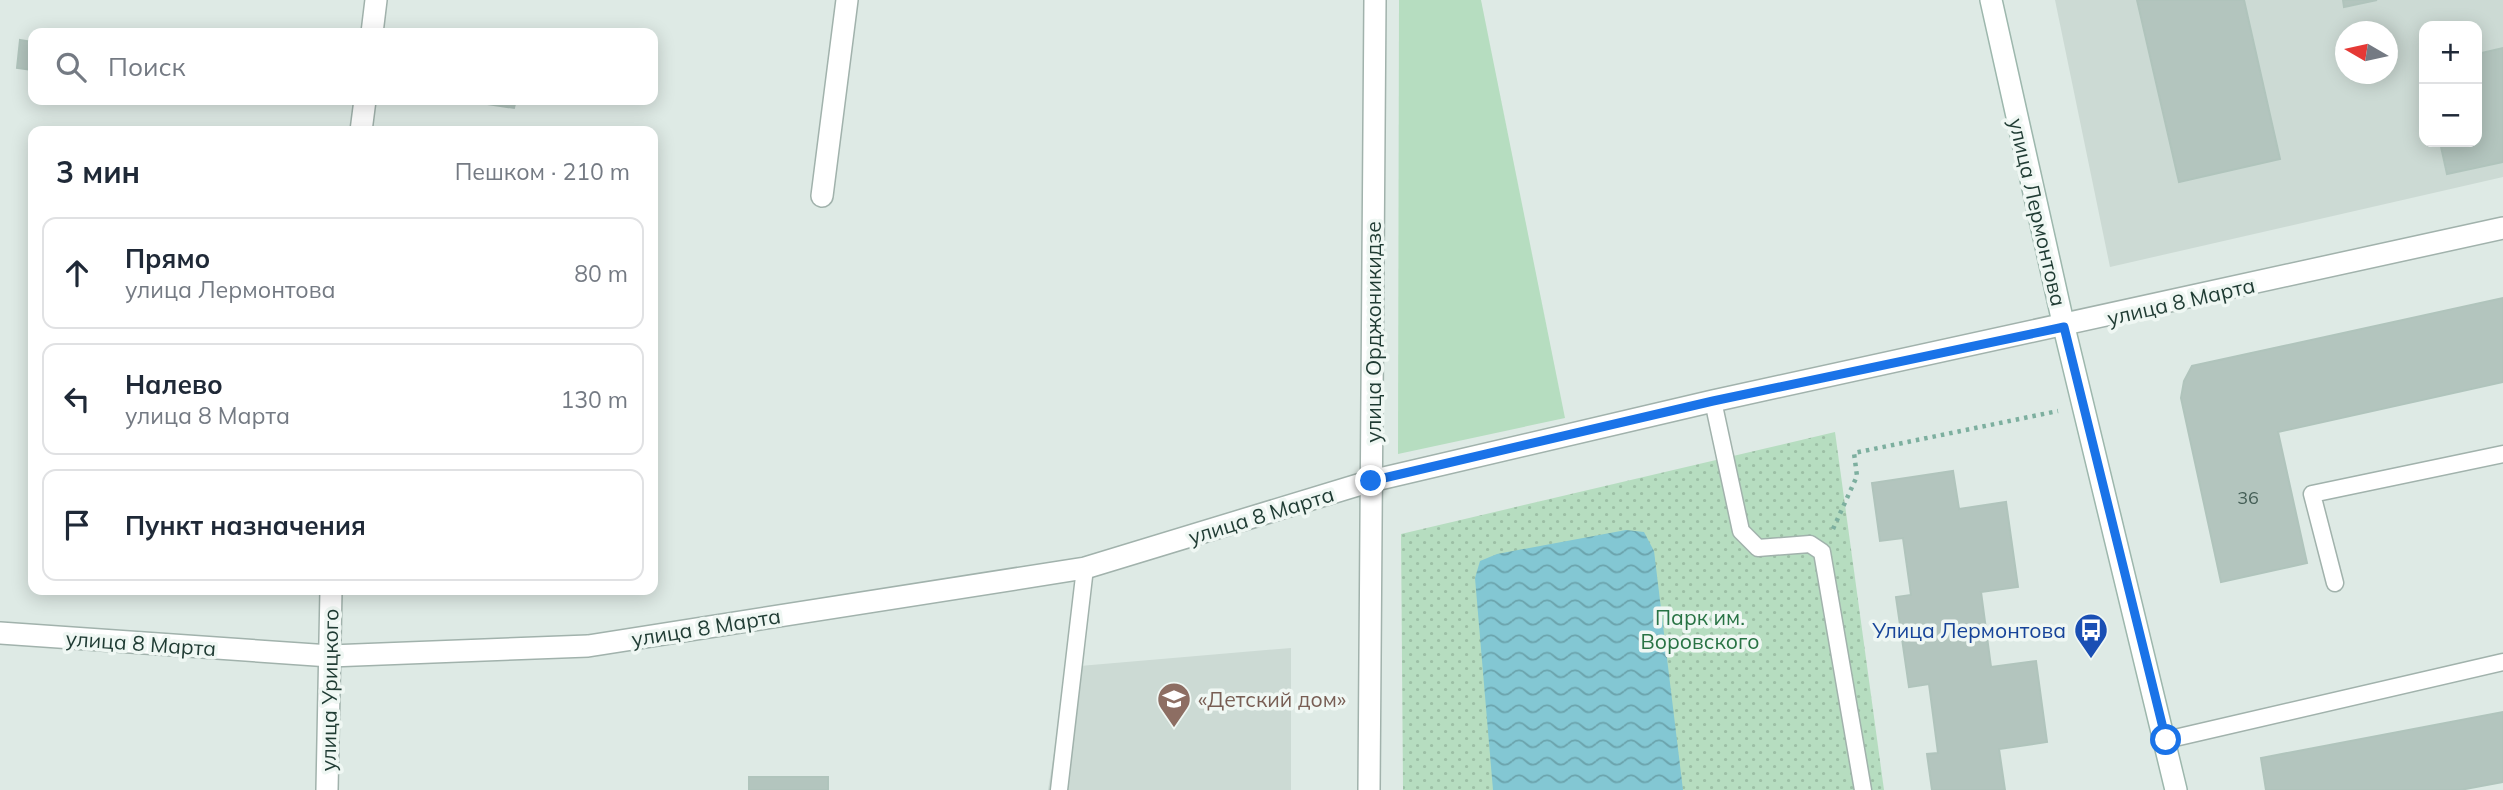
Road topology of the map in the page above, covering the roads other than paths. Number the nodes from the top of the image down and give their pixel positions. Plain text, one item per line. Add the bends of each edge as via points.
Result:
1 (376, 0) edge
2 (847, 0) edge
3 (1375, 0) edge
4 (1991, 0) edge
5 (373, 28) edge
6 (364, 105) edge
7 (362, 126) edge
8 (822, 196) dead end
9 (2503, 228) edge
10 (2064, 327) junction
11 (1713, 401) junction
12 (2503, 454) edge
13 (1371, 481) junction
14 (1085, 568) junction
15 (2335, 583) dead end
16 (331, 595) edge
17 (0, 633) edge
18 (330, 656) junction
19 (2503, 662) edge
20 (2166, 740) junction
21 (327, 790) edge
22 (1059, 790) edge
23 (1369, 790) edge
24 (1863, 790) edge
25 (2176, 790) edge

1 - 5 street
2 - 8 street
3 - 13 street, улица Орджоникидзе
4 - 10 street, улица Лермонтова
6 - 7 street
9 - 10 street, улица 8 Марта
10 - 11 street, улица 8 Марта
10 - 20 street, улица Лермонтова
11 - 13 street, улица 8 Марта
11 - 24 lane via 1741,531 1758,548 1810,544 1822,552
12 - 15 lane via 2312,494
13 - 14 street, улица 8 Марта
13 - 23 street, улица Орджоникидзе
14 - 18 street, улица 8 Марта via 588,646
14 - 22 lane
16 - 18 street, улица Урицкого
17 - 18 street, улица 8 Марта
18 - 21 street, улица Урицкого
19 - 20 lane
20 - 25 street, улица Лермонтова

